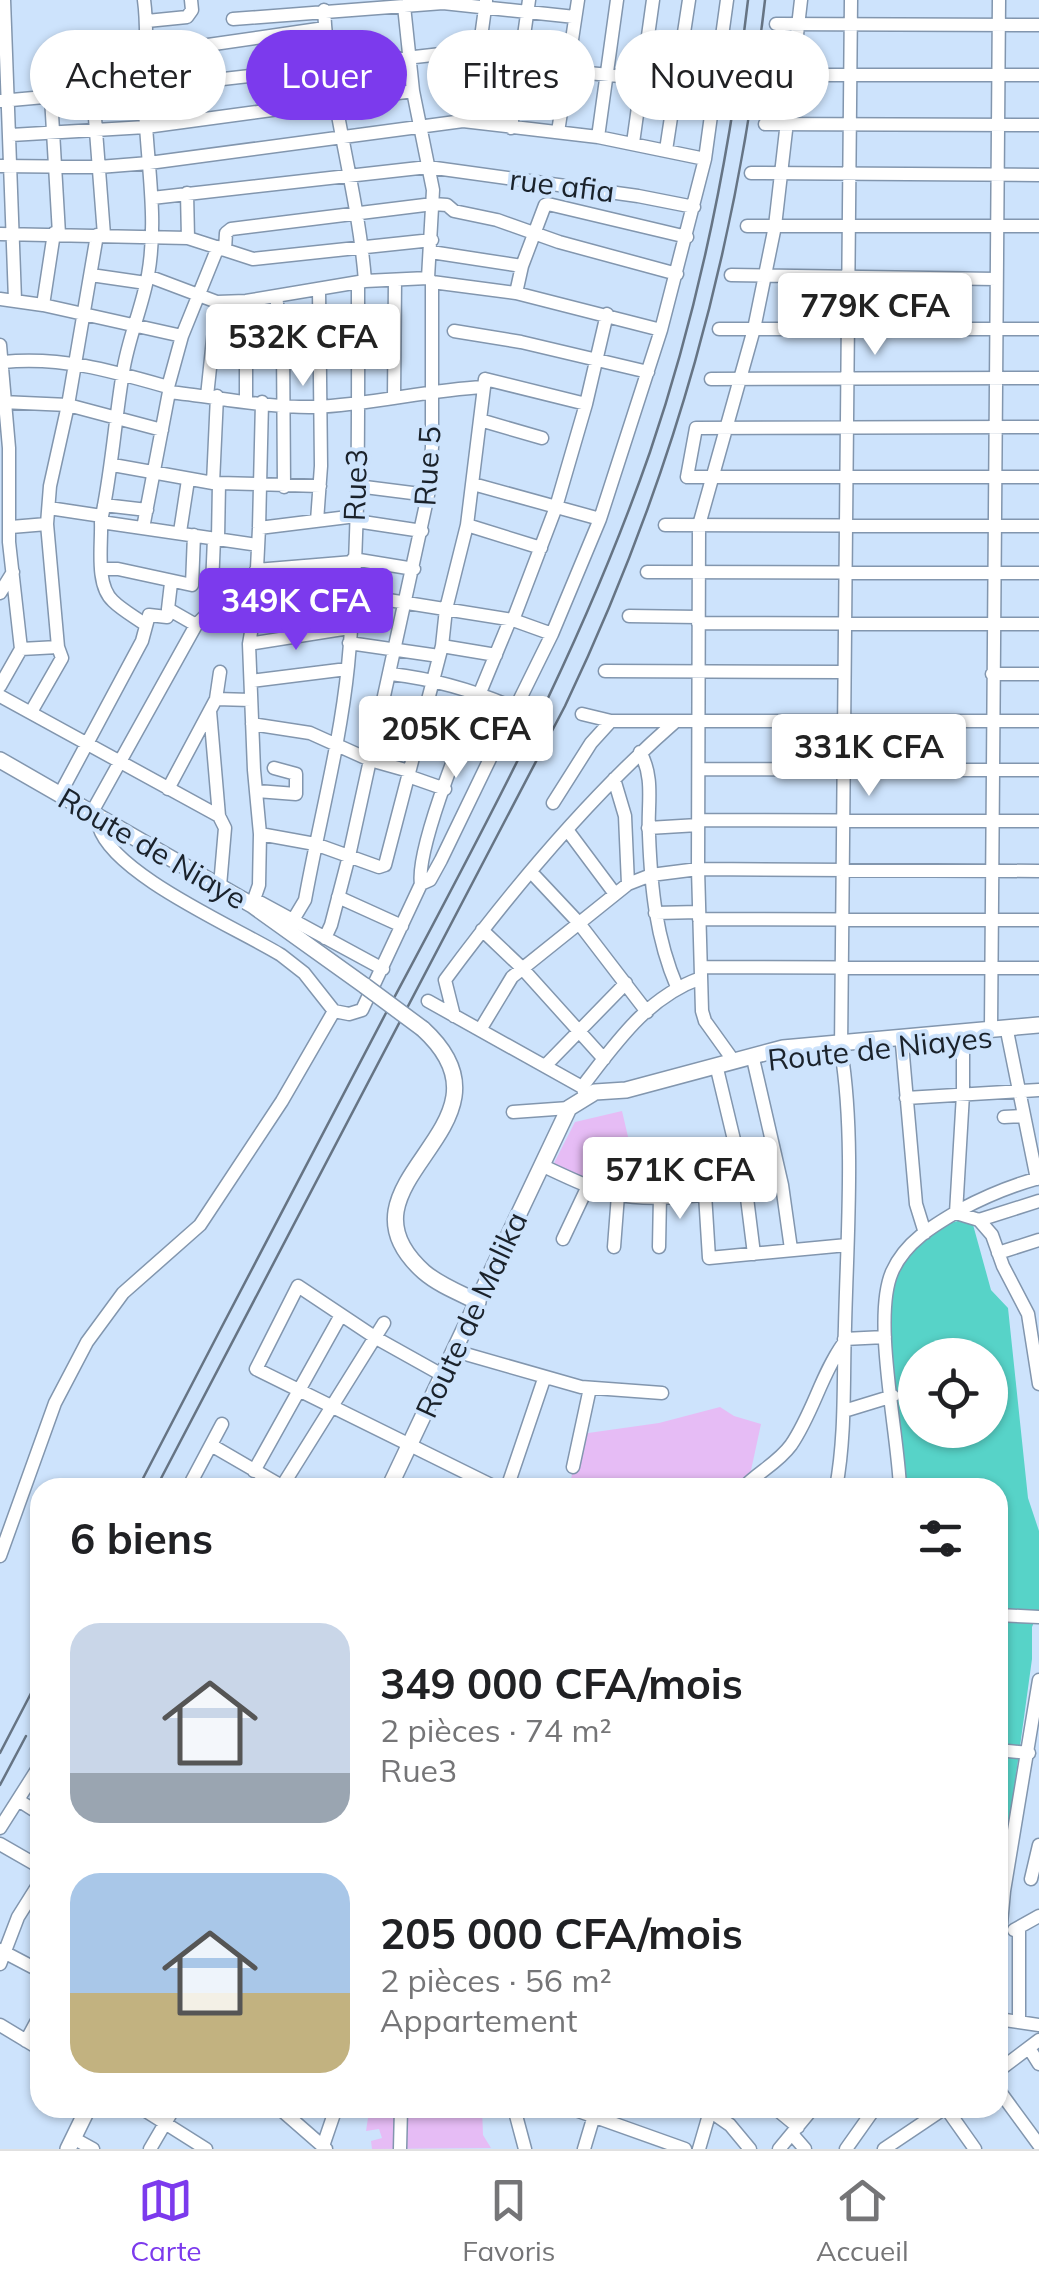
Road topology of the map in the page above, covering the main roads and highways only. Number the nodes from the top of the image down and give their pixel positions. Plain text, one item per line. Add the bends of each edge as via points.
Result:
1 (0, 760) edge
2 (0, 770) edge
3 (58, 797) junction
4 (96, 819) junction
5 (254, 905) junction
6 (1039, 1025) edge
7 (1039, 1033) edge
8 (841, 1046) junction
9 (675, 1081) junction
10 (568, 1108) joint
11 (478, 1302) junction
12 (394, 1478) edge
13 (83, 2118) edge
14 (71, 2143) edge

1 - 3 main road, Route de Niaye
2 - 3 main road, Route de Niaye
3 - 4 main road, Route de Niaye
4 - 5 main road, Route de Niaye
4 - 5 main road, Route de Niaye via 226,900
5 - 11 main road, bridge via 424,1028 450,1060 454,1105 402,1188 397,1225 404,1248 423,1271
6 - 8 main road, Route de Niayes
7 - 8 main road, Route de Niayes
8 - 9 main road, Route de Niayes
8 - 9 main road, Route de Niayes via 783,1048
9 - 10 main road, Route de Niayes via 584,1091
10 - 11 main road, Route de Malika
11 - 12 main road, Route de Malika
13 - 14 main road

